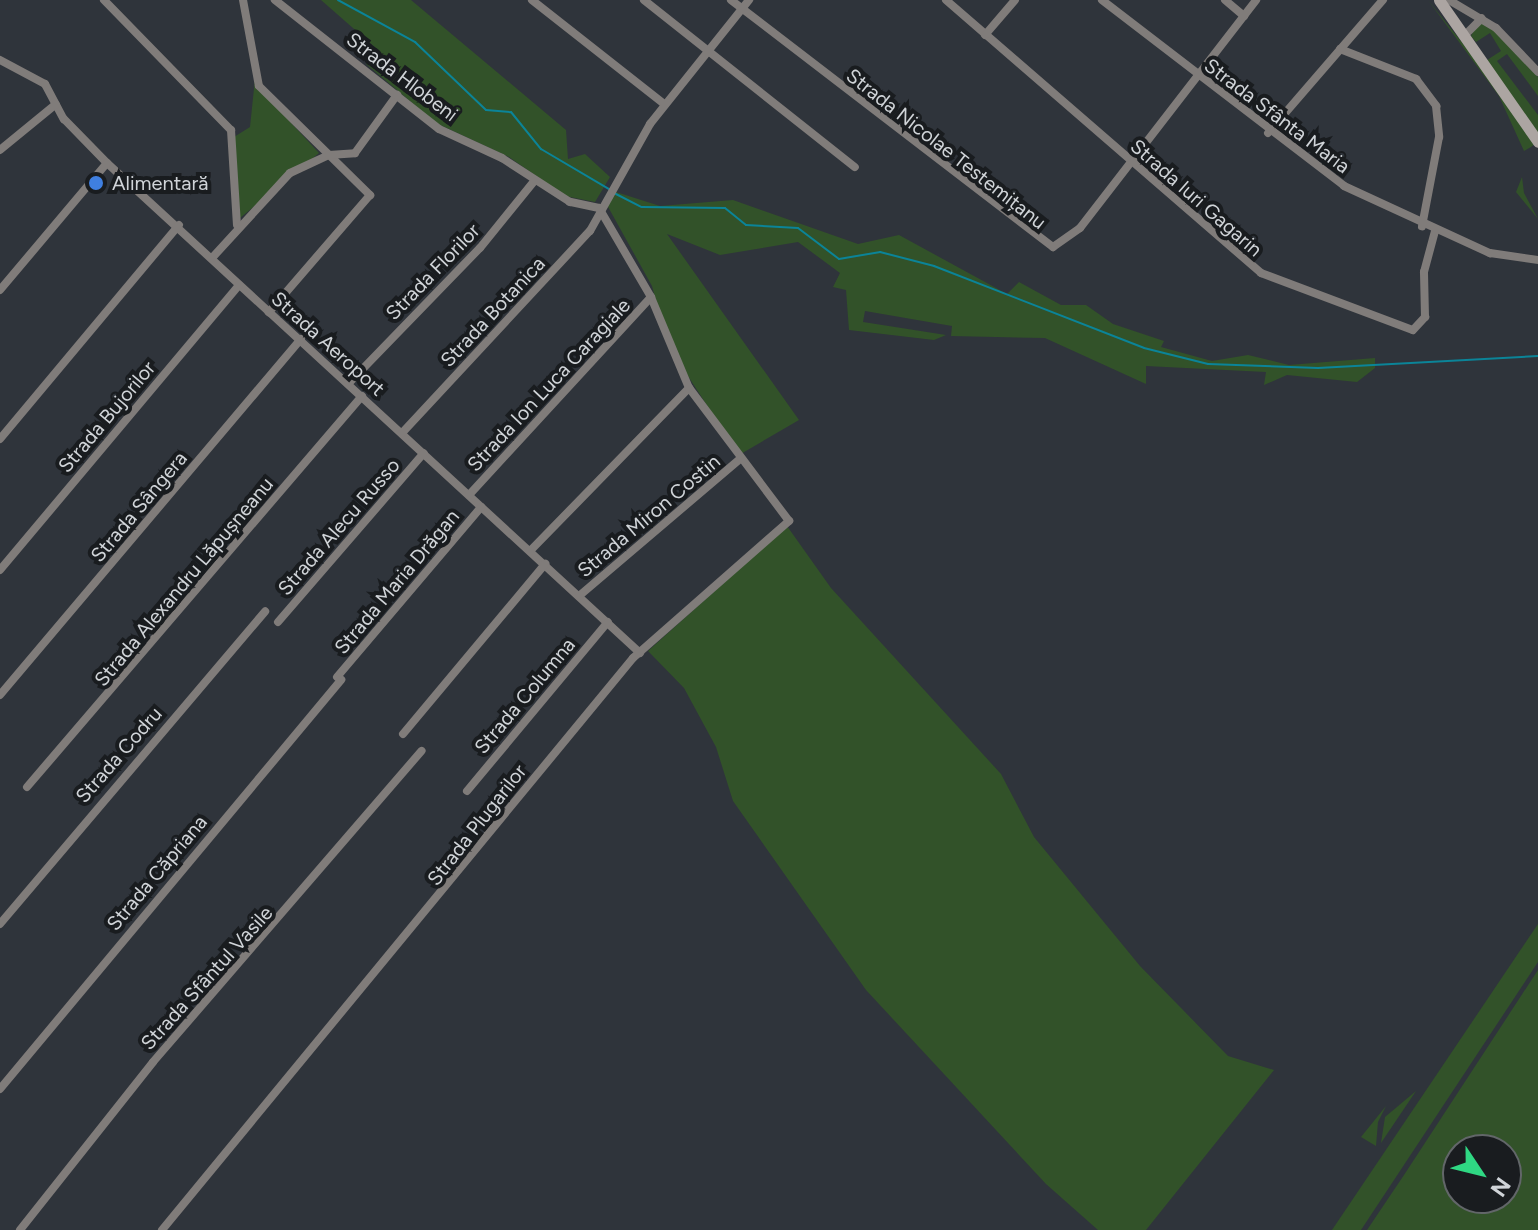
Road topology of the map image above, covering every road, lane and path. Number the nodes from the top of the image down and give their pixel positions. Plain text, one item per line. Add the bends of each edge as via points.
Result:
1 (104, 0) edge
2 (243, 0) edge
3 (275, 0) edge
4 (532, 0) edge
5 (644, 0) edge
6 (731, 0) edge
7 (749, 0) edge
8 (946, 0) edge
9 (1015, 0) edge
10 (1102, 0) edge
11 (1225, 0) edge
12 (1256, 0) edge
13 (1383, 0) edge
14 (1439, 0) edge
15 (1449, 0) edge
16 (742, 9) junction
17 (1244, 16) junction
18 (1483, 18) junction
19 (985, 35) junction
20 (1464, 36) junction
21 (1340, 49) junction
22 (709, 50) junction
23 (0, 60) edge
24 (1538, 72) edge
25 (1198, 76) junction
26 (397, 95) junction
27 (56, 104) junction
28 (664, 104) junction
29 (1268, 133) junction
30 (1538, 142) edge
31 (0, 150) edge
32 (329, 155) junction
33 (1129, 162) junction
34 (107, 163) junction
35 (855, 167) dead end
36 (535, 180) junction
37 (599, 208) junction
38 (179, 225) junction
39 (237, 225) junction
40 (1422, 226) junction
41 (1435, 231) junction
42 (212, 258) junction
43 (1538, 260) edge
44 (239, 285) junction
45 (0, 290) edge
46 (651, 297) junction
47 (269, 312) junction
48 (301, 339) junction
49 (349, 383) junction
50 (689, 388) junction
51 (362, 396) junction
52 (402, 433) junction
53 (0, 439) edge
54 (424, 453) junction
55 (739, 460) junction
56 (469, 495) junction
57 (481, 507) junction
58 (530, 551) junction
59 (545, 564) junction
60 (0, 570) edge
61 (579, 596) junction
62 (265, 611) dead end
63 (278, 622) dead end
64 (608, 622) junction
65 (640, 653) junction
66 (339, 678) joint
67 (0, 695) edge
68 (403, 734) dead end
69 (421, 751) dead end
70 (27, 787) dead end
71 (467, 791) dead end
72 (0, 924) edge
73 (0, 1089) edge
74 (20, 1230) edge
75 (162, 1230) edge

1 - 39 street via 231,130
2 - 32 street via 259,86
3 - 26 street, Strada Hlobeni
4 - 28 street
5 - 22 street
6 - 16 street, Strada Nicolae Testemițanu
7 - 16 street, Strada Botanica
8 - 19 street, Strada Iuri Gagarin
9 - 19 street
10 - 25 street, Strada Sfânta Maria
11 - 17 street
12 - 17 street
13 - 21 street
14 - 20 main road
15 - 18 street
16 - 22 street, Strada Botanica
16 - 33 street, Strada Nicolae Testemițanu via 1045,246 1080,228
17 - 25 street
18 - 20 street
18 - 24 street
19 - 33 street, Strada Iuri Gagarin
20 - 30 main road
21 - 29 street
21 - 40 street via 1416,79 1436,106 1439,137
22 - 28 street, Strada Botanica
22 - 35 street
23 - 27 street, Strada Aeroport via 45,84
25 - 29 street, Strada Sfânta Maria
25 - 33 street
26 - 32 street via 355,153
26 - 36 street, Strada Hlobeni via 439,129
27 - 31 street
27 - 34 street, Strada Aeroport
28 - 37 street, Strada Botanica
29 - 40 street, Strada Sfânta Maria via 1344,186
32 - 39 street via 290,173
32 - 47 street via 370,195
33 - 41 street, Strada Iuri Gagarin via 1252,268 1388,326 1413,330 1425,317 1424,272
34 - 38 street, Strada Aeroport
34 - 45 street
36 - 37 street, Strada Hlobeni via 570,202
36 - 49 street, Strada Florilor via 480,248
37 - 46 street
37 - 52 street, Strada Botanica via 590,231
38 - 42 street, Strada Aeroport
38 - 53 street
39 - 42 street
40 - 41 street, Strada Sfânta Maria
41 - 43 street, Strada Sfânta Maria via 1490,253
42 - 44 street, Strada Aeroport
44 - 47 street, Strada Aeroport
44 - 60 street, Strada Bujorilor
46 - 50 street
46 - 56 street, Strada Ion Luca Caragiale
47 - 48 street, Strada Aeroport
48 - 49 street, Strada Aeroport
48 - 67 street, Strada Sângera
49 - 51 street, Strada Aeroport
50 - 55 street
50 - 58 street
51 - 52 street, Strada Aeroport
51 - 70 street, Strada Alexandru Lăpușneanu
52 - 54 street, Strada Aeroport
54 - 56 street, Strada Aeroport
54 - 63 street, Strada Alecu Russo
55 - 61 street, Strada Miron Costin
55 - 65 street, Strada Plugarilor via 789,521
56 - 57 street, Strada Aeroport
57 - 58 street, Strada Aeroport
57 - 66 street, Strada Maria Drăgan
58 - 59 street, Strada Aeroport
59 - 61 street, Strada Aeroport
59 - 68 street
61 - 64 street, Strada Aeroport
62 - 72 street, Strada Codru
64 - 65 street, Strada Aeroport
64 - 71 street, Strada Columna
65 - 75 street, Strada Plugarilor
66 - 73 street, Strada Căpriana
69 - 74 street, Strada Sfântul Vasile via 153,1062

